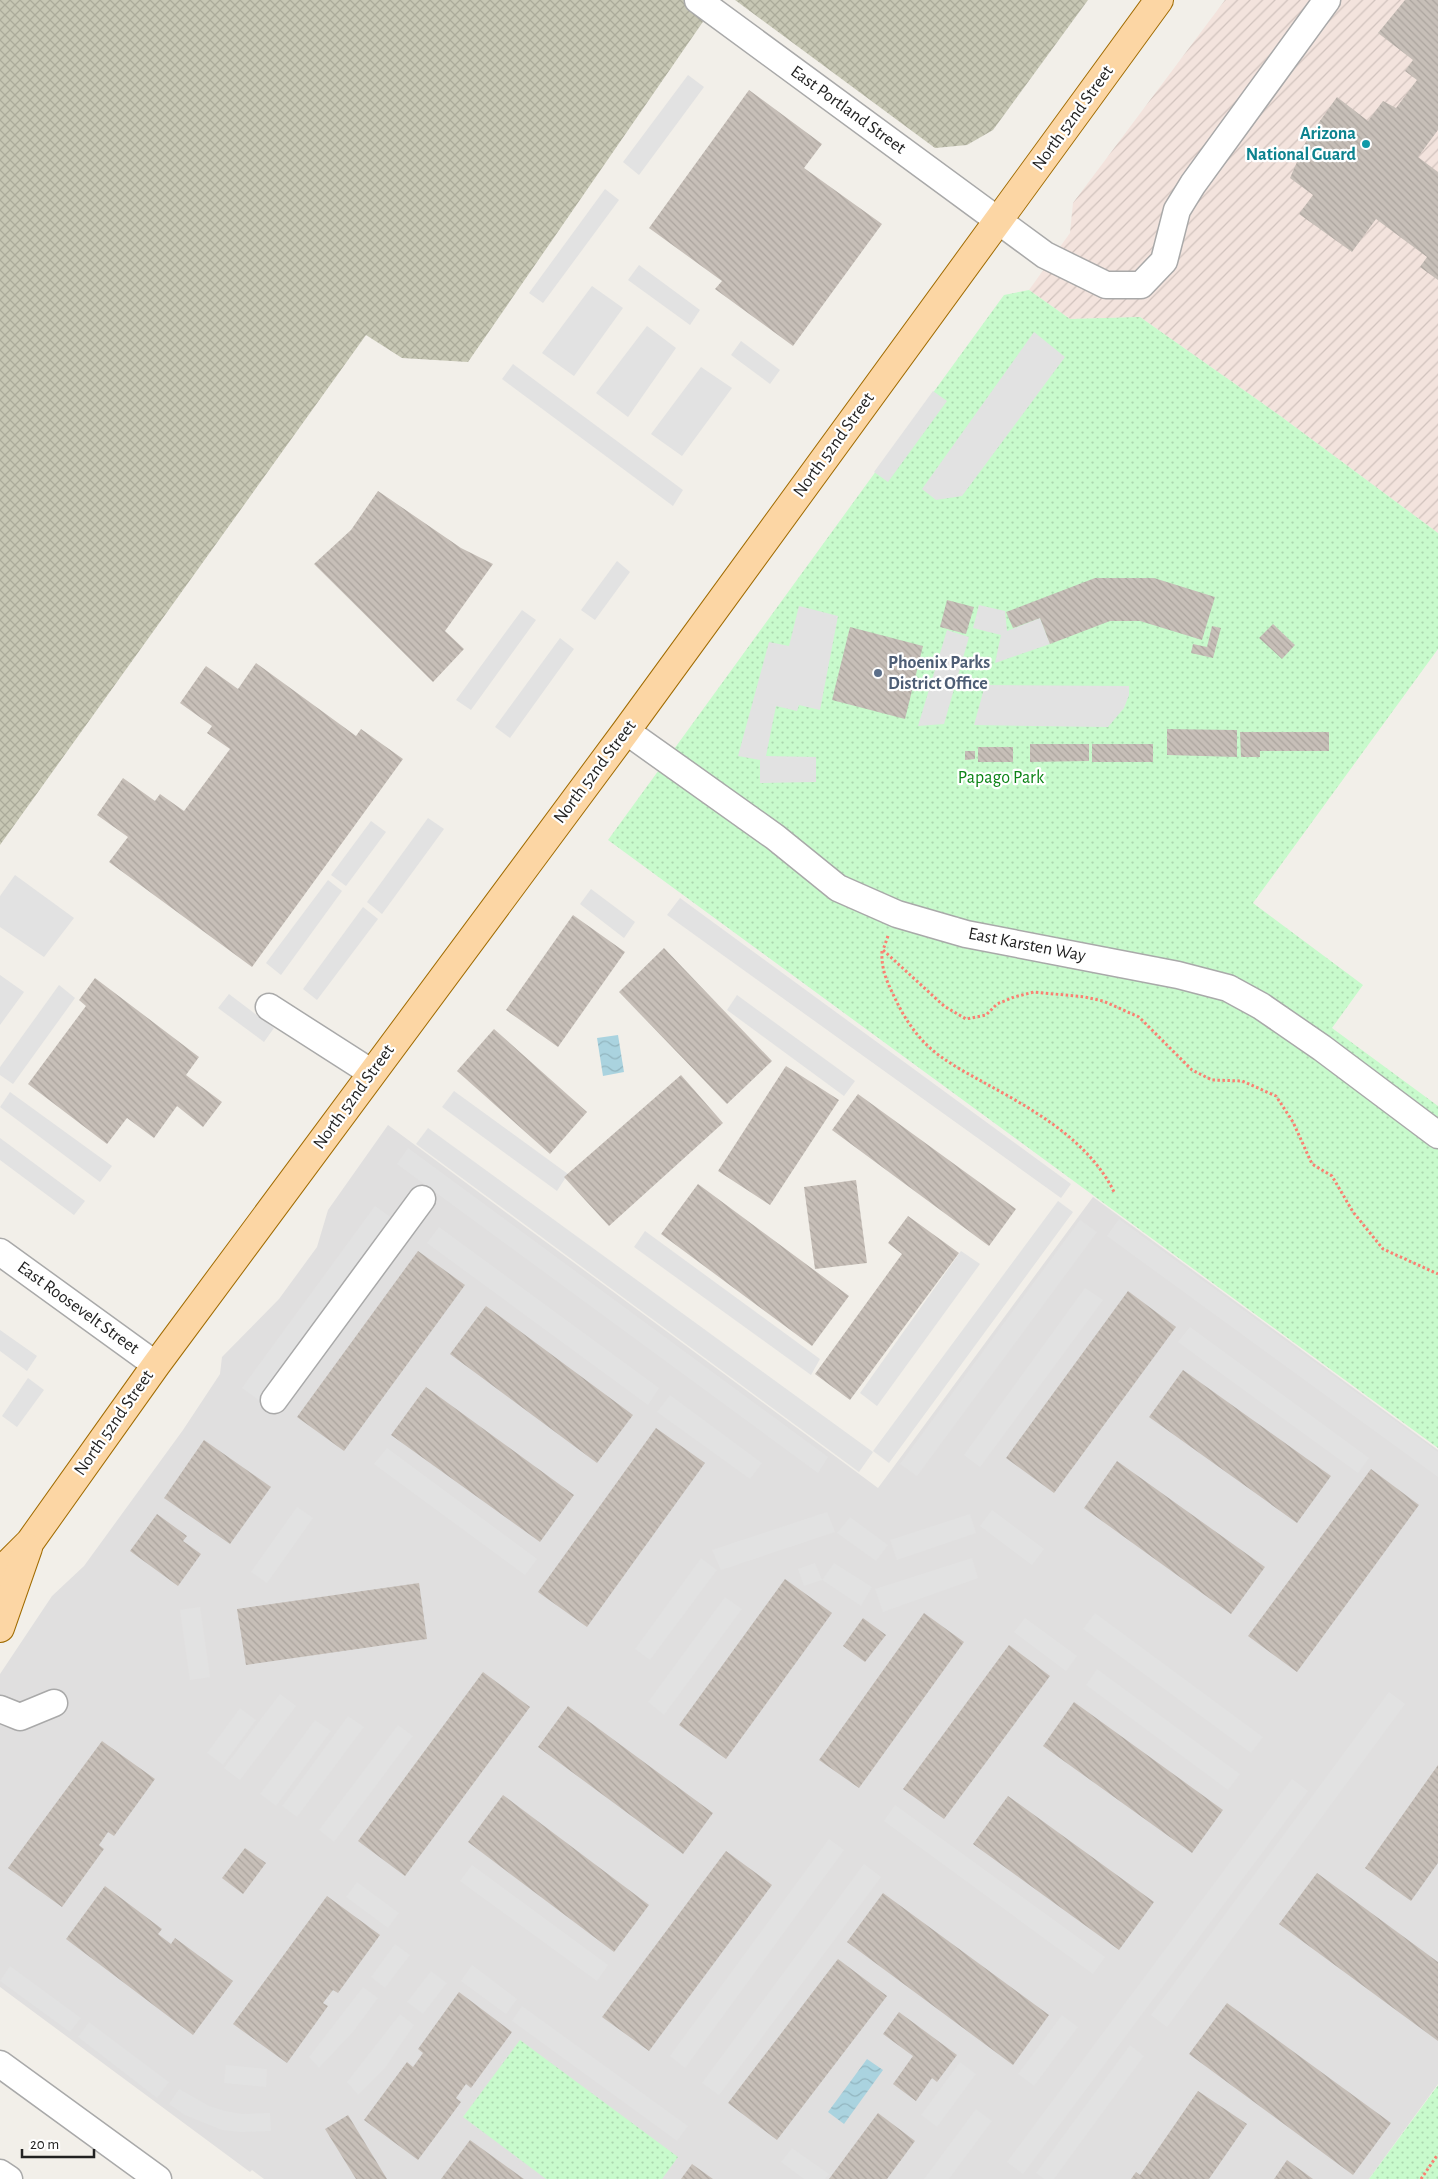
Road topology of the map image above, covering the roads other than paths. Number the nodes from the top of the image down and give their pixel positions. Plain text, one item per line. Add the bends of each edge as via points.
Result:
1 (698, 0) edge
2 (1159, 0) edge
3 (1327, 0) edge
4 (998, 219) junction
5 (626, 731) junction
6 (269, 1007) dead end
7 (372, 1073) junction
8 (1438, 1135) edge
9 (422, 1199) dead end
10 (0, 1252) edge
11 (156, 1365) junction
12 (274, 1400) dead end
13 (30, 1542) junction
14 (0, 1572) edge
15 (0, 1628) edge
16 (54, 1703) dead end
17 (0, 1709) edge
18 (0, 2064) edge
19 (0, 2173) edge
20 (9, 2179) edge
21 (158, 2179) edge

1 - 4 street, East Portland Street
2 - 4 main road, North 52nd Street
3 - 4 street, East Portland Street via 1193,184 1177,210 1164,261 1141,285 1106,285 1045,255
4 - 5 main road, North 52nd Street
5 - 7 main road, North 52nd Street
5 - 8 street, East Karsten Way via 775,837 838,888 897,914 966,934 1178,975 1228,988 1261,1006 1322,1048
6 - 7 street
7 - 11 main road, North 52nd Street
9 - 12 street
10 - 11 street, East Roosevelt Street
11 - 13 main road, North 52nd Street
13 - 14 main road, North 52nd Street
13 - 15 main road, North 52nd Street
16 - 17 street via 20,1717
18 - 21 street
19 - 20 street

